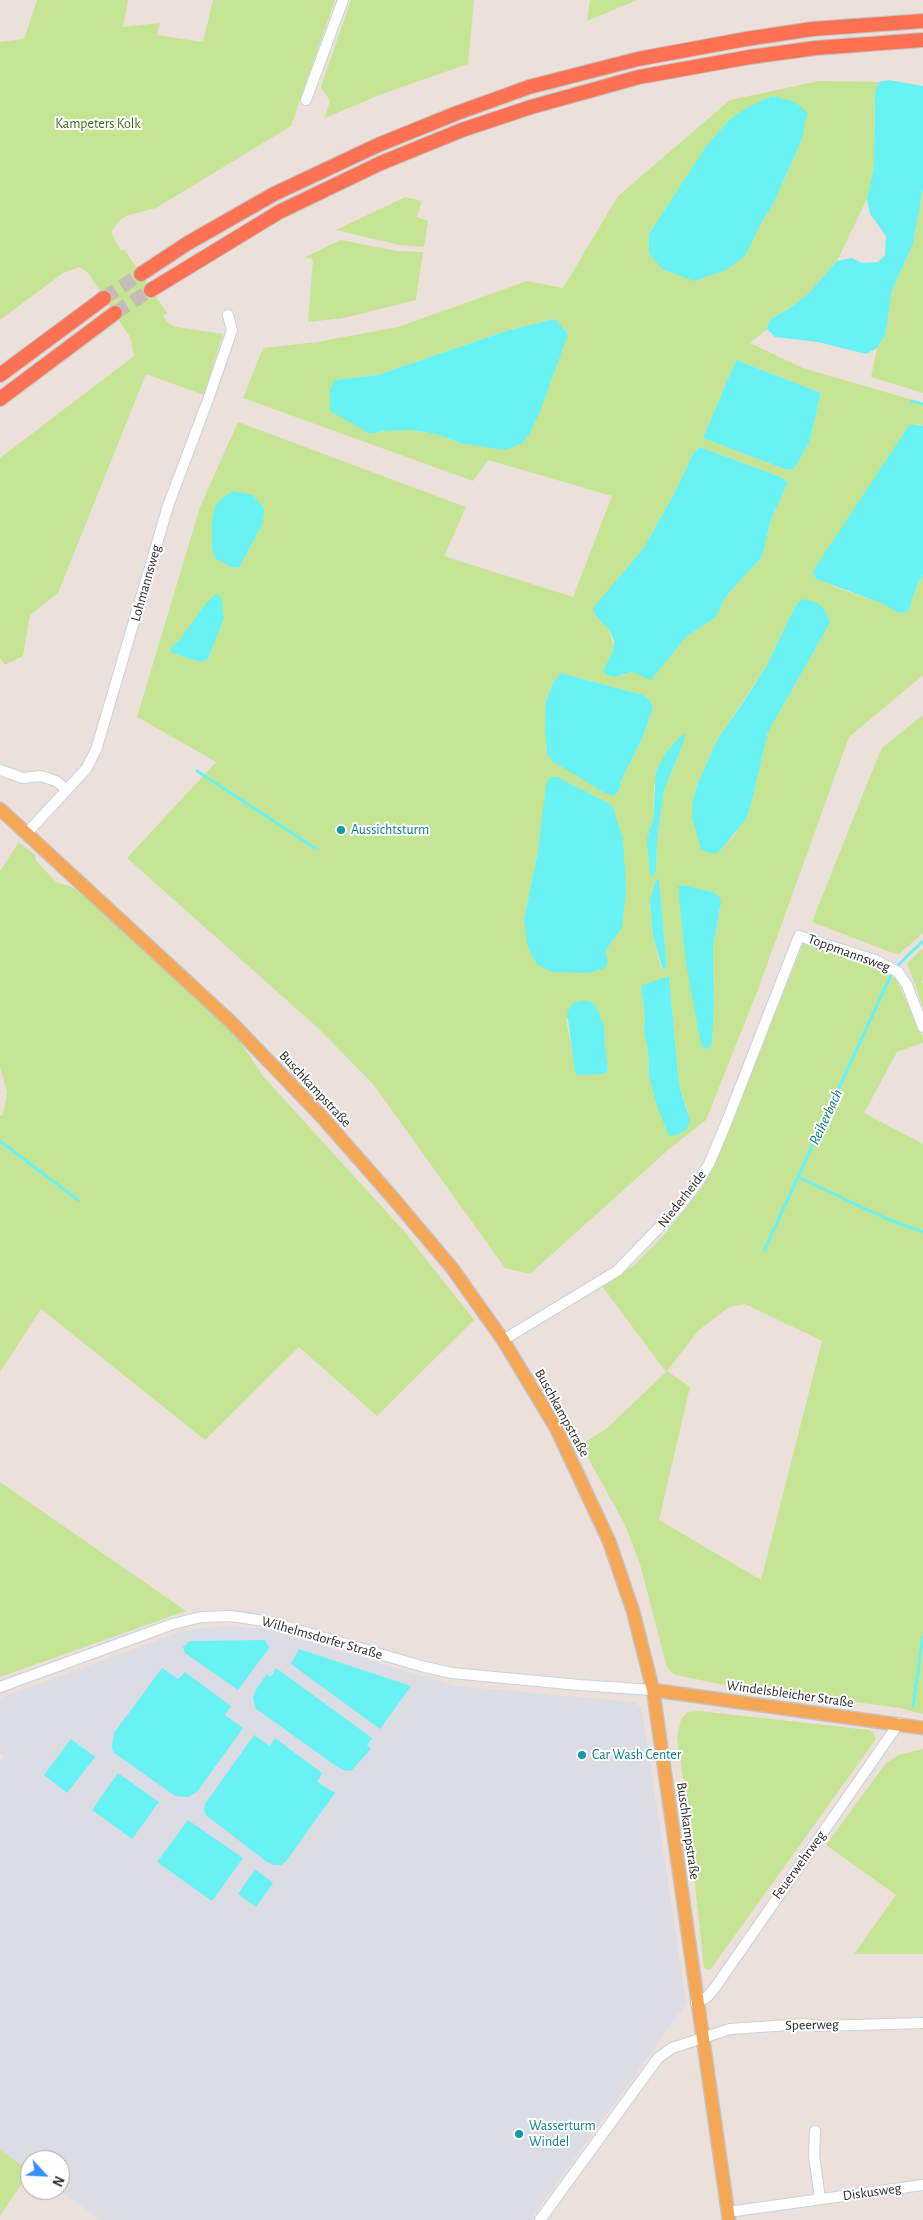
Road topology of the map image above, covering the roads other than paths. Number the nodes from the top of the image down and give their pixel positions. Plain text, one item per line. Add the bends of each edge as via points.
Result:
1 (343, 0) edge
2 (923, 21) edge
3 (923, 40) edge
4 (306, 100) dead end
5 (140, 274) tunnel mouth
6 (151, 290) tunnel mouth
7 (104, 298) tunnel mouth
8 (114, 313) tunnel mouth
9 (228, 315) dead end
10 (0, 375) edge
11 (0, 399) edge
12 (0, 770) edge
13 (66, 790) junction
14 (0, 809) edge
15 (27, 833) junction
16 (799, 936) joint
17 (923, 1027) edge
18 (503, 1340) junction
19 (0, 1688) edge
20 (653, 1690) junction
21 (899, 1723) junction
22 (923, 1728) edge
23 (696, 2003) junction
24 (923, 2023) edge
25 (702, 2037) junction
26 (815, 2131) dead end
27 (923, 2185) edge
28 (820, 2200) junction
29 (729, 2216) edge
30 (540, 2220) edge

1 - 4 street
2 - 5 highway via 812,29 746,39 638,59 529,87 378,145 274,194
3 - 6 highway via 816,48 750,57 639,77 531,107 462,130 381,163 279,212
7 - 10 highway
8 - 11 highway
9 - 13 street, Lohmannsweg via 232,330 168,506 96,750 86,769
12 - 13 street via 23,778 42,776 56,781
13 - 15 street, Lohmannsweg
14 - 15 main road, Buschkampstraße
15 - 18 main road, Buschkampstraße via 231,1022 323,1118 446,1261
16 - 17 street, Toppmannsweg via 888,965 898,972 907,985
16 - 18 street, Niederheide via 725,1126 698,1182 680,1206 617,1271
18 - 20 main road, Buschkampstraße via 556,1428 610,1541
19 - 20 street, Wilhelmsdorfer Straße via 173,1624 231,1616 271,1622 452,1673
20 - 21 main road, Windelsbleicher Straße
20 - 23 main road, Buschkampstraße
21 - 22 main road, Windelsbleicher Straße
21 - 23 street, Feuerwehrweg via 714,1989
23 - 25 main road, Buschkampstraße
24 - 25 street, Speerweg via 737,2028
25 - 29 main road, Buschkampstraße
25 - 30 street, Speerweg via 672,2048 658,2058
26 - 28 street via 814,2155
27 - 28 street, Diskusweg
28 - 29 street, Diskusweg

